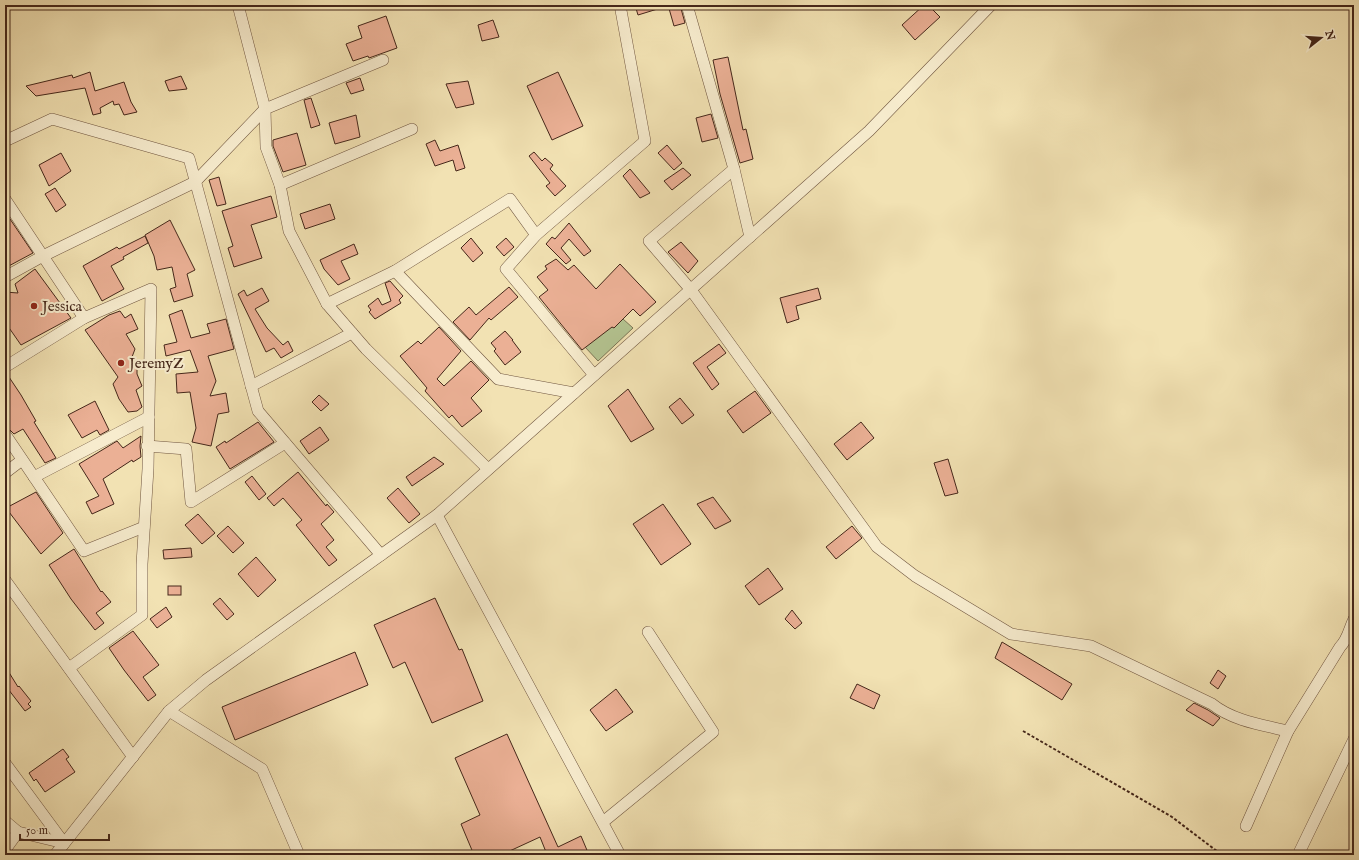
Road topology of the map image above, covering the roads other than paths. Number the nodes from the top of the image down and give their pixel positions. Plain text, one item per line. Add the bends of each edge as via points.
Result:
1 (238, 5) edge
2 (620, 5) edge
3 (687, 5) edge
4 (990, 5) edge
5 (383, 60) dead end
6 (265, 109) junction
7 (412, 129) dead end
8 (5, 141) edge
9 (734, 169) junction
10 (195, 182) junction
11 (280, 185) junction
12 (5, 199) edge
13 (536, 235) junction
14 (750, 237) junction
15 (43, 256) junction
16 (395, 271) junction
17 (5, 277) edge
18 (691, 290) junction
19 (327, 304) junction
20 (84, 318) junction
21 (352, 333) junction
22 (5, 367) edge
23 (594, 375) junction
24 (251, 386) junction
25 (574, 393) junction
26 (149, 417) junction
27 (5, 434) edge
28 (285, 443) junction
29 (147, 446) junction
30 (22, 460) junction
31 (488, 469) junction
32 (5, 473) edge
33 (34, 477) junction
34 (437, 515) junction
35 (144, 527) junction
36 (381, 555) junction
37 (5, 580) edge
38 (1354, 618) edge
39 (648, 632) dead end
40 (69, 668) junction
41 (169, 711) junction
42 (1288, 732) junction
43 (1354, 739) edge
44 (133, 757) junction
45 (5, 763) edge
46 (5, 821) edge
47 (603, 822) junction
48 (1246, 826) dead end
49 (18, 832) junction
50 (64, 843) junction
51 (5, 850) edge
52 (54, 855) edge
53 (300, 855) edge
54 (620, 855) edge
55 (1298, 855) edge

1 - 6 street
2 - 13 street via 645,141
3 - 9 street
4 - 14 street via 869,131
5 - 6 street
6 - 10 street
6 - 11 street via 266,147
7 - 11 street
8 - 10 street via 52,119 189,158
9 - 14 street
9 - 18 street via 649,241
10 - 15 street
10 - 24 street
11 - 19 street via 289,231
12 - 15 street
13 - 16 street via 510,199
13 - 23 street via 506,269
14 - 18 street
15 - 17 street
15 - 20 street
16 - 19 street
16 - 25 street via 498,379
18 - 23 street
18 - 42 street via 877,547 915,576 1011,634 1091,646 1212,704 1220,711
19 - 21 street
20 - 22 street
20 - 26 street via 151,289
21 - 24 street
21 - 31 street
23 - 25 street
24 - 28 street via 258,411
25 - 31 street
26 - 29 street
26 - 33 street
27 - 30 street
28 - 29 street via 191,502 186,449
28 - 36 street
29 - 35 street
30 - 32 street
30 - 33 street
31 - 34 street
33 - 35 street via 84,551
34 - 36 street
34 - 47 street
35 - 40 street via 142,614
36 - 41 street via 206,680
37 - 40 street
38 - 42 street via 1346,640
39 - 47 street via 713,732
40 - 44 street
41 - 44 street
41 - 53 street via 262,769
42 - 48 street
43 - 55 street
44 - 50 street
45 - 50 street
46 - 49 street
47 - 54 street
49 - 50 street
49 - 51 street
50 - 52 street

